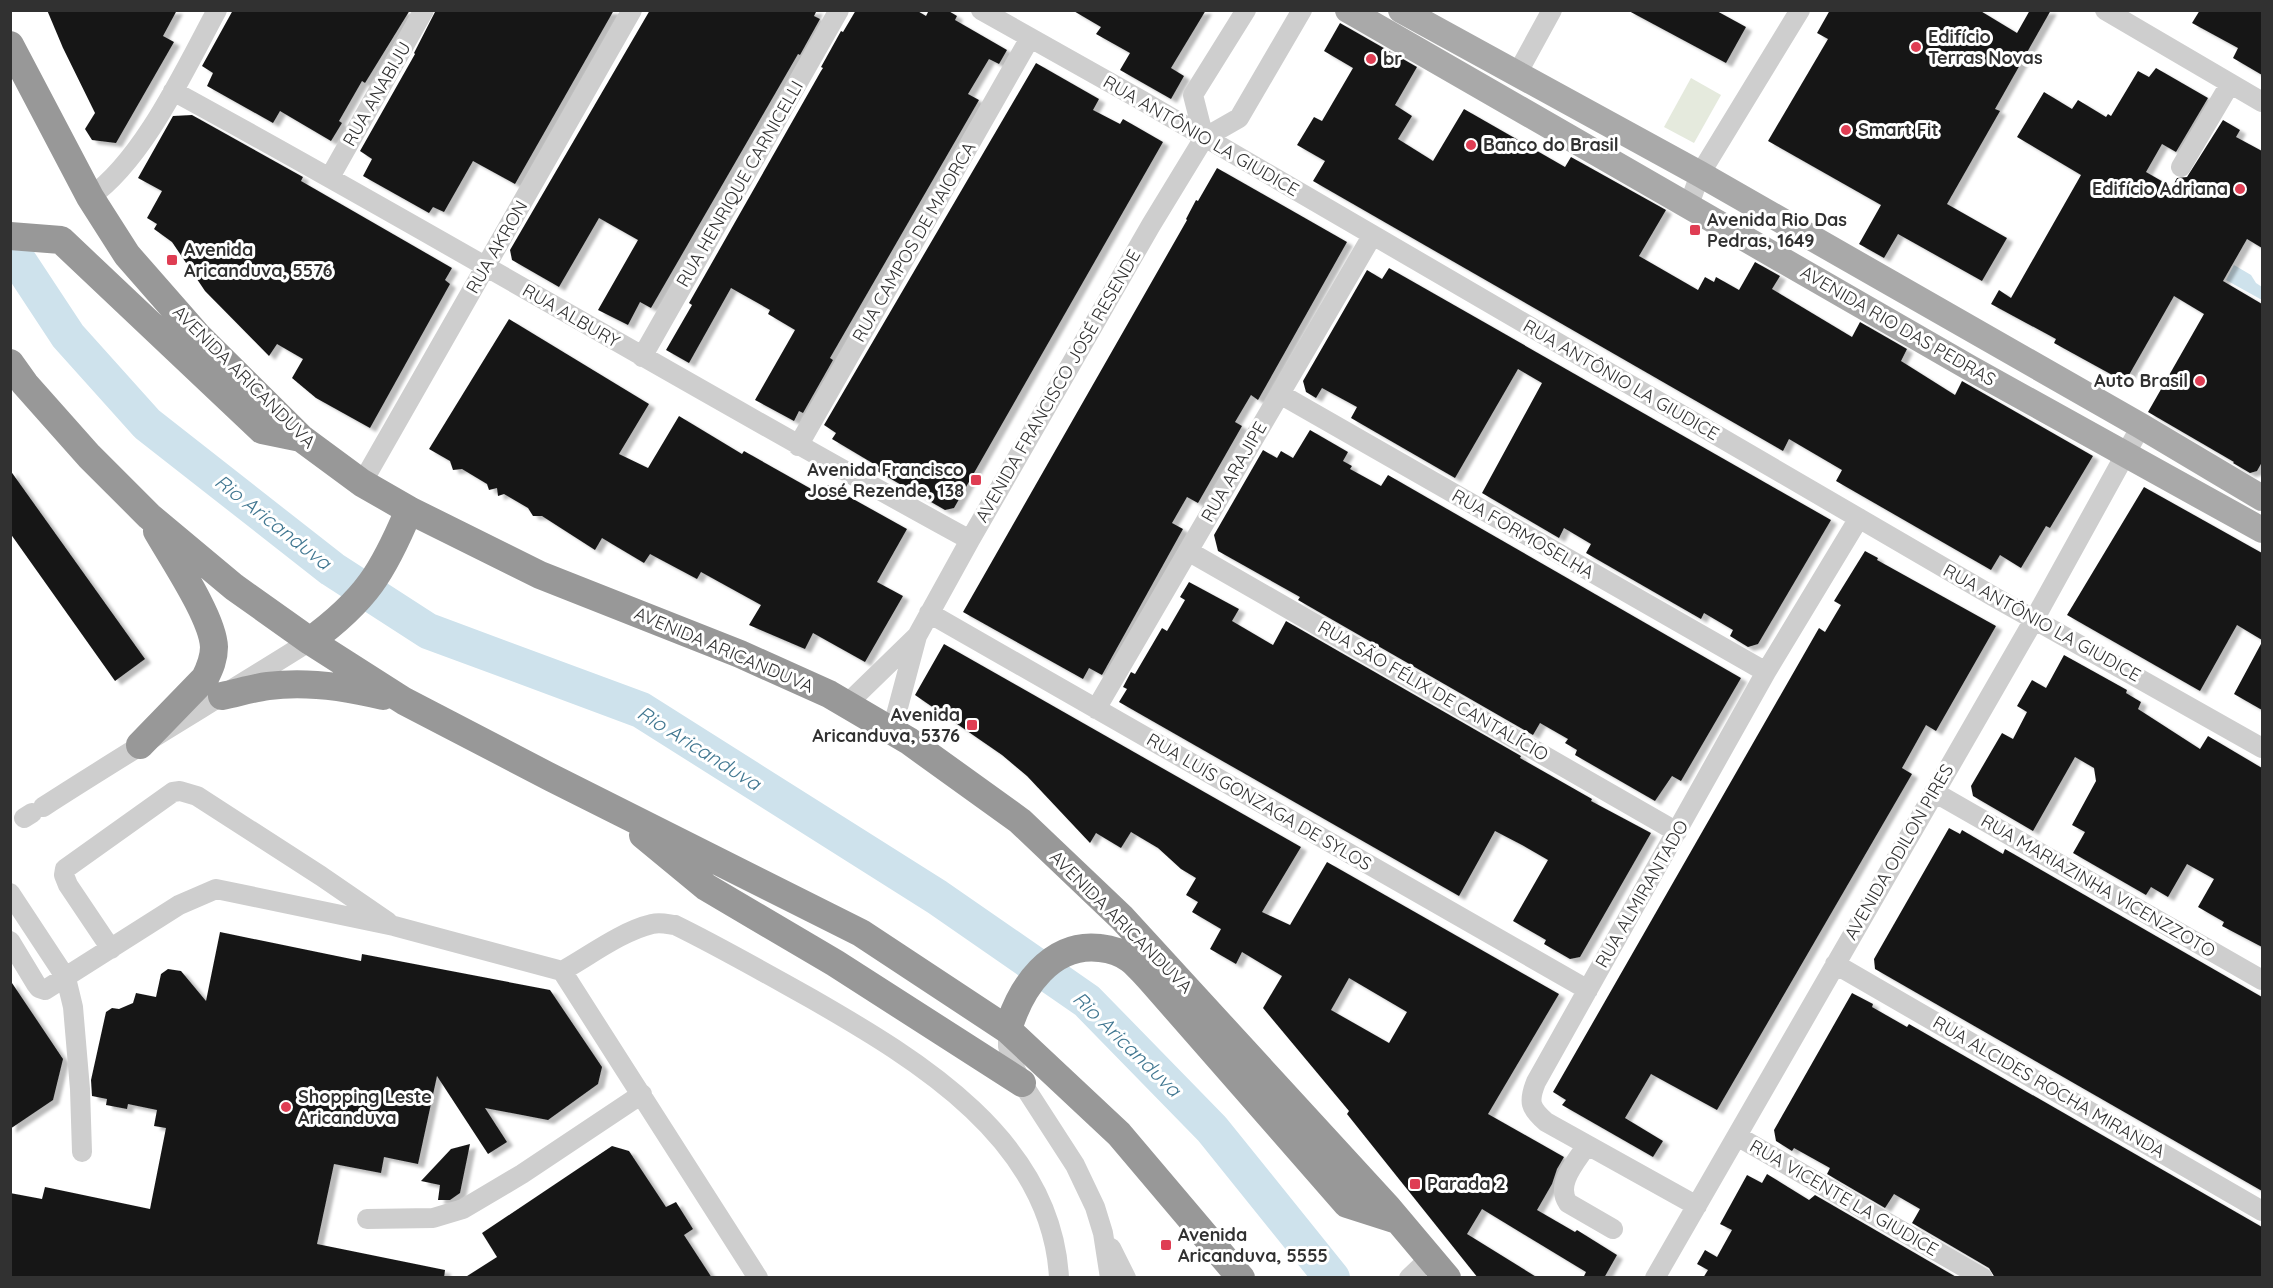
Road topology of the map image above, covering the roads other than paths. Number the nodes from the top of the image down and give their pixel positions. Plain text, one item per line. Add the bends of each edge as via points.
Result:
1 (217, 10) edge
2 (424, 10) edge
3 (632, 10) edge
4 (839, 10) edge
5 (981, 10) edge
6 (1246, 10) edge
7 (1302, 10) edge
8 (1348, 10) edge
9 (1401, 10) edge
10 (1552, 10) edge
11 (1800, 10) edge
12 (2105, 10) edge
13 (1030, 38) junction
14 (10, 45) edge
15 (1517, 74) junction
16 (2230, 84) junction
17 (173, 91) junction
18 (2262, 102) edge
19 (1204, 138) junction
20 (2181, 167) dead end
21 (1700, 174) junction
22 (330, 177) junction
23 (90, 197) junction
24 (1689, 205) junction
25 (10, 236) edge
26 (1372, 236) junction
27 (486, 266) junction
28 (642, 357) junction
29 (10, 363) edge
30 (1280, 394) junction
31 (2141, 426) junction
32 (301, 438) junction
33 (798, 446) junction
34 (2127, 453) junction
35 (362, 483) junction
36 (2260, 492) edge
37 (409, 510) junction
38 (149, 516) junction
39 (1859, 518) junction
40 (2252, 524) edge
41 (970, 540) junction
42 (1188, 550) junction
43 (929, 613) junction
44 (2035, 618) junction
45 (917, 636) junction
46 (310, 641) junction
47 (1766, 672) junction
48 (222, 696) junction
49 (404, 701) junction
50 (846, 705) junction
51 (1096, 709) junction
52 (892, 730) junction
53 (140, 745) junction
54 (2262, 748) edge
55 (1934, 792) junction
56 (626, 815) junction
57 (25, 818) edge
58 (1677, 832) junction
59 (10, 893) edge
60 (393, 926) junction
61 (10, 941) edge
62 (111, 950) junction
63 (1835, 964) junction
64 (562, 971) junction
65 (66, 978) junction
66 (2262, 980) edge
67 (1588, 990) junction
68 (1011, 1020) junction
69 (1022, 1083) junction
70 (642, 1094) junction
71 (1737, 1136) junction
72 (1587, 1145) junction
73 (82, 1152) dead end
74 (1697, 1206) junction
75 (2262, 1211) edge
76 (367, 1219) dead end
77 (1397, 1220) junction
78 (1613, 1229) dead end
79 (1103, 1233) junction
80 (1438, 1268) edge
81 (758, 1278) edge
82 (1059, 1278) edge
83 (1110, 1278) edge
84 (1126, 1278) edge
85 (1241, 1278) edge
86 (1409, 1278) edge
87 (1655, 1278) edge
88 (1983, 1278) edge

1 - 17 street
2 - 22 street, RUA ANABIJU
3 - 27 street, RUA AKRON
4 - 28 street, RUA HENRIQUE CARNICELLI
5 - 13 street, RUA ANTÔNIO LA GIUDICE
6 - 19 street via 1192,95
7 - 19 street via 1239,118
8 - 24 main road, AVENIDA RIO DAS PEDRAS
9 - 15 main road, AVENIDA RIO DAS PEDRAS
10 - 15 street
11 - 21 street
12 - 16 street
13 - 19 street, RUA ANTÔNIO LA GIUDICE
13 - 33 street, RUA CAMPOS DE MAIORCA
14 - 23 highway, AVENIDA ARICANDUVA
15 - 21 main road, AVENIDA RIO DAS PEDRAS
16 - 18 street
16 - 20 street
17 - 22 street, RUA ALBURY
17 - 23 street via 132,156 106,186
19 - 26 street, RUA ANTÔNIO LA GIUDICE
19 - 41 street, AVENIDA FRANCISCO JOSÉ RESENDE
21 - 24 street
21 - 31 main road, AVENIDA RIO DAS PEDRAS
22 - 27 street, RUA ALBURY
23 - 32 highway, AVENIDA ARICANDUVA via 134,263 198,336
24 - 34 main road, AVENIDA RIO DAS PEDRAS via 1970,368
25 - 32 highway via 61,240 262,430
26 - 30 street, RUA ARAJIPE
26 - 39 street, RUA ANTÔNIO LA GIUDICE
27 - 28 street, RUA ALBURY
27 - 35 street, RUA AKRON
28 - 33 street, RUA ALBURY
29 - 38 highway via 89,456
30 - 42 street, RUA ARAJIPE
30 - 47 street, RUA FORMOSELHA
31 - 34 street, AVENIDA ODILON PIRES
31 - 36 main road, AVENIDA RIO DAS PEDRAS
32 - 35 highway, AVENIDA ARICANDUVA
33 - 41 street, RUA ALBURY
34 - 40 main road, AVENIDA RIO DAS PEDRAS
34 - 44 street, AVENIDA ODILON PIRES
35 - 37 highway, AVENIDA ARICANDUVA
36 - 40 street
37 - 46 highway via 390,555 368,589 339,620
37 - 50 highway, AVENIDA ARICANDUVA via 540,575 740,654
38 - 46 highway via 234,587
38 - 53 highway via 201,606 214,646 212,665 205,678
39 - 44 street, RUA ANTÔNIO LA GIUDICE
39 - 47 street, RUA ALMIRANTADO
41 - 43 street, AVENIDA FRANCISCO JOSÉ RESENDE
42 - 51 street, RUA ARAJIPE
42 - 58 street, RUA SÃO FÉLIX DE CANTALÍCIO
43 - 45 street, AVENIDA FRANCISCO JOSÉ RESENDE
43 - 51 street, RUA LUÍS GONZAGA DE SYLOS
44 - 54 street, RUA ANTÔNIO LA GIUDICE
44 - 55 street, AVENIDA ODILON PIRES
45 - 50 street, AVENIDA FRANCISCO JOSÉ RESENDE
45 - 52 street, AVENIDA FRANCISCO JOSÉ RESENDE
46 - 48 street
46 - 49 highway
47 - 58 street, RUA ALMIRANTADO
48 - 49 highway via 269,686 350,687
48 - 53 street
49 - 56 highway
50 - 52 highway, AVENIDA ARICANDUVA
51 - 67 street, RUA LUÍS GONZAGA DE SYLOS
52 - 77 highway, AVENIDA ARICANDUVA via 1020,821 1122,918
53 - 57 street
55 - 63 street, AVENIDA ODILON PIRES
55 - 66 street, RUA MARIAZINHA VICENZZOTO
56 - 68 highway via 861,933
56 - 69 highway via 645,837 706,887 835,963
58 - 67 street, RUA ALMIRANTADO
59 - 65 street
60 - 62 street via 216,889 179,905
60 - 62 street via 197,796 180,791 173,792 65,869 68,885
60 - 64 street
61 - 65 street via 39,988 45,990
62 - 65 street
63 - 71 street, AVENIDA ODILON PIRES
63 - 75 street, RUA ALCIDES ROCHA MIRANDA
64 - 70 street
64 - 82 street via 629,932 662,923 675,926 798,991 891,1045 949,1086 1005,1143 1046,1218
65 - 73 street via 74,1018
67 - 72 street, RUA ALMIRANTADO via 1531,1096 1535,1112 1546,1122
68 - 69 street via 1008,1046
68 - 77 highway via 1031,980 1043,966 1065,953 1088,946 1109,949 1129,958 1347,1204
68 - 85 highway via 1119,1134
69 - 79 street via 1075,1165
70 - 76 street via 463,1209 433,1218
70 - 81 street
71 - 74 street, AVENIDA ODILON PIRES
71 - 88 street, RUA VICENTE LA GIUDICE
72 - 74 street, RUA ALMIRANTADO
72 - 78 street via 1564,1185 1564,1196 1569,1203
74 - 87 street, AVENIDA ODILON PIRES
77 - 80 highway, AVENIDA ARICANDUVA
79 - 83 street
79 - 84 street
80 - 86 street

